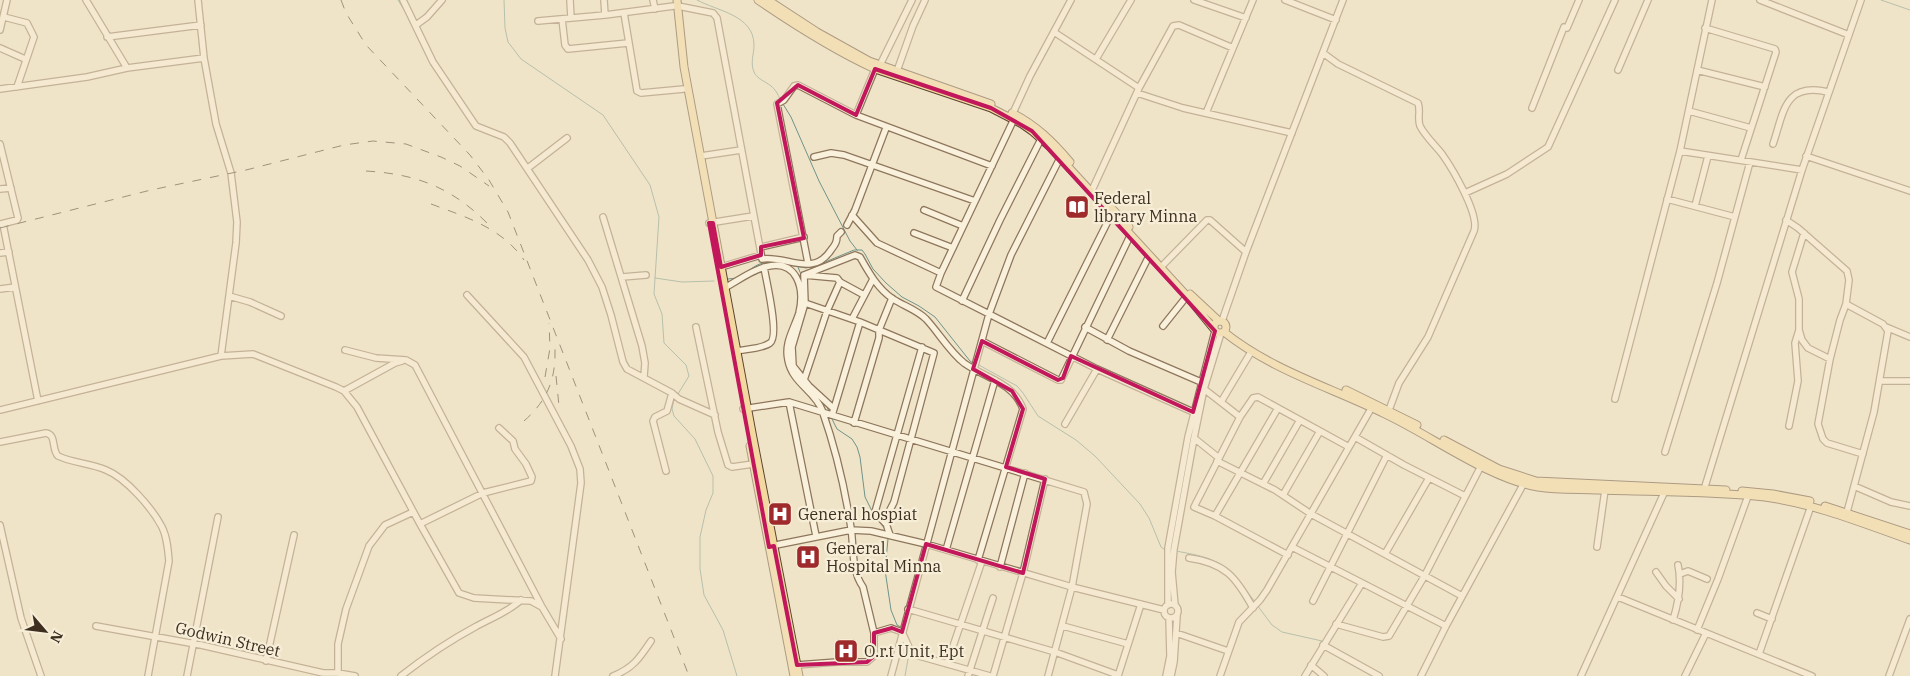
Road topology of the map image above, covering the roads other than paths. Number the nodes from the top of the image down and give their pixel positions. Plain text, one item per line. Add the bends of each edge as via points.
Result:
1 (6, 0) edge
2 (86, 0) edge
3 (198, 0) edge
4 (403, 0) edge
5 (442, 0) edge
6 (570, 0) edge
7 (604, 0) edge
8 (653, 0) edge
9 (758, 0) edge
10 (768, 0) edge
11 (925, 0) edge
12 (1071, 0) edge
13 (1131, 0) edge
14 (1194, 0) edge
15 (1253, 0) edge
16 (1285, 0) edge
17 (1343, 0) edge
18 (1579, 0) edge
19 (1615, 0) edge
20 (1648, 0) edge
21 (1712, 0) edge
22 (1760, 0) edge
23 (1861, 0) edge
24 (910, 1) edge
25 (676, 3) edge
26 (655, 9) junction
27 (624, 13) junction
28 (605, 16) junction
29 (4, 17) junction
30 (571, 18) junction
31 (1246, 18) junction
32 (562, 19) junction
33 (538, 20) dead end
34 (1336, 20) junction
35 (201, 25) junction
36 (416, 25) junction
37 (1705, 28) junction
38 (0, 30) edge
39 (1054, 32) junction
40 (1849, 35) junction
41 (107, 37) junction
42 (628, 43) junction
43 (0, 48) edge
44 (1233, 48) junction
45 (1323, 53) junction
46 (204, 58) junction
47 (25, 59) junction
48 (1096, 59) junction
49 (877, 67) junction
50 (127, 68) junction
51 (1618, 70) dead end
52 (1697, 70) junction
53 (897, 71) junction
54 (17, 87) junction
55 (1765, 87) junction
56 (0, 89) edge
57 (684, 89) junction
58 (1138, 90) junction
59 (1828, 92) junction
60 (1532, 108) dead end
61 (1689, 111) junction
62 (1206, 113) junction
63 (856, 115) junction
64 (1013, 116) junction
65 (886, 128) junction
66 (1751, 128) junction
67 (1292, 133) junction
68 (567, 138) dead end
69 (1041, 139) junction
70 (0, 144) edge
71 (1773, 144) dead end
72 (741, 150) junction
73 (1680, 151) junction
74 (701, 156) junction
75 (1708, 156) junction
76 (1806, 156) junction
77 (814, 157) dead end
78 (1060, 158) junction
79 (1741, 160) junction
80 (1750, 162) junction
81 (872, 164) junction
82 (992, 166) junction
83 (528, 168) junction
84 (1802, 170) junction
85 (11, 188) junction
86 (1093, 188) junction
87 (0, 189) edge
88 (1910, 191) edge
89 (1465, 193) junction
90 (1667, 199) junction
91 (975, 201) junction
92 (1695, 206) junction
93 (924, 210) dead end
94 (852, 215) junction
95 (1111, 215) junction
96 (753, 216) junction
97 (603, 217) dead end
98 (1735, 217) junction
99 (1786, 220) junction
100 (711, 223) junction
101 (2, 224) edge
102 (847, 225) dead end
103 (963, 226) junction
104 (841, 232) dead end
105 (914, 233) dead end
106 (1804, 233) junction
107 (1130, 236) junction
108 (804, 237) junction
109 (760, 247) junction
110 (953, 248) junction
111 (9, 252) junction
112 (1246, 252) junction
113 (0, 253) edge
114 (761, 255) junction
115 (1149, 256) junction
116 (808, 263) junction
117 (1163, 265) junction
118 (721, 267) junction
119 (764, 267) junction
120 (941, 273) junction
121 (646, 275) dead end
122 (804, 275) junction
123 (622, 277) junction
124 (873, 279) junction
125 (840, 282) junction
126 (16, 287) junction
127 (725, 288) junction
128 (0, 289) edge
129 (467, 295) dead end
130 (864, 295) junction
131 (229, 296) junction
132 (1187, 296) junction
133 (892, 298) junction
134 (962, 301) junction
135 (806, 303) junction
136 (1846, 304) junction
137 (827, 311) junction
138 (989, 314) junction
139 (281, 316) dead end
140 (852, 319) junction
141 (860, 322) junction
142 (1163, 326) dead end
143 (1085, 327) junction
144 (1886, 327) junction
145 (696, 328) dead end
146 (1220, 328) junction
147 (879, 330) junction
148 (1799, 330) junction
149 (1910, 336) edge
150 (1107, 340) junction
151 (982, 341) junction
152 (1047, 343) junction
153 (922, 348) junction
154 (345, 350) dead end
155 (736, 351) junction
156 (1251, 352) junction
157 (222, 356) junction
158 (1071, 356) junction
159 (1830, 358) junction
160 (406, 360) junction
161 (974, 366) junction
162 (1097, 369) junction
163 (644, 377) junction
164 (804, 380) junction
165 (995, 380) junction
166 (1880, 380) junction
167 (1910, 381) edge
168 (1201, 382) junction
169 (1204, 389) junction
170 (344, 391) junction
171 (674, 395) junction
172 (1615, 399) dead end
173 (38, 401) junction
174 (789, 402) junction
175 (1221, 402) junction
176 (1372, 407) junction
177 (833, 408) junction
178 (1278, 408) junction
179 (745, 409) junction
180 (0, 410) edge
181 (1389, 410) junction
182 (1193, 412) junction
183 (824, 413) junction
184 (715, 415) junction
185 (833, 416) junction
186 (1240, 417) junction
187 (1300, 420) junction
188 (854, 423) junction
189 (1065, 424) dead end
190 (1788, 426) dead end
191 (499, 428) dead end
192 (1320, 431) junction
193 (896, 434) junction
194 (1355, 437) junction
195 (910, 438) junction
196 (1194, 438) junction
197 (0, 442) edge
198 (1349, 447) junction
199 (951, 451) junction
200 (1665, 452) dead end
201 (1863, 454) junction
202 (1387, 455) junction
203 (973, 457) junction
204 (1218, 459) junction
205 (752, 464) junction
206 (1481, 466) junction
207 (1006, 467) junction
208 (666, 471) dead end
209 (1025, 473) junction
210 (1241, 473) junction
211 (1429, 478) junction
212 (1046, 479) junction
213 (1524, 483) junction
214 (1264, 484) junction
215 (1854, 486) junction
216 (1605, 490) junction
217 (1703, 492) junction
218 (483, 493) junction
219 (1664, 493) junction
220 (1282, 495) junction
221 (1465, 496) junction
222 (1748, 496) junction
223 (1811, 506) junction
224 (1910, 506) edge
225 (413, 512) junction
226 (1847, 512) junction
227 (1311, 514) junction
228 (1215, 516) junction
229 (218, 517) dead end
230 (885, 523) junction
231 (420, 524) junction
232 (0, 525) edge
233 (851, 530) junction
234 (1348, 534) junction
235 (1910, 534) edge
236 (294, 535) dead end
237 (890, 535) junction
238 (816, 536) junction
239 (1910, 540) edge
240 (926, 544) junction
241 (772, 546) junction
242 (1292, 547) junction
243 (1597, 547) dead end
244 (1171, 549) junction
245 (946, 550) junction
246 (1385, 554) junction
247 (1288, 555) junction
248 (1189, 558) dead end
249 (1170, 559) junction
250 (980, 561) junction
251 (1678, 565) dead end
252 (1330, 566) junction
253 (1000, 567) junction
254 (1656, 572) dead end
255 (1023, 573) junction
256 (1680, 574) junction
257 (1425, 575) junction
258 (1707, 579) dead end
259 (1362, 583) junction
260 (1072, 587) junction
261 (1462, 596) junction
262 (1618, 597) junction
263 (992, 598) dead end
264 (1679, 599) junction
265 (521, 600) junction
266 (1313, 601) dead end
267 (1141, 604) junction
268 (1175, 605) junction
269 (1408, 606) junction
270 (542, 607) junction
271 (1166, 607) junction
272 (1254, 607) junction
273 (908, 609) junction
274 (1757, 613) dead end
275 (1177, 616) junction
276 (1169, 618) junction
277 (1772, 619) junction
278 (1910, 619) edge
279 (1673, 620) junction
280 (960, 624) junction
281 (1336, 624) junction
282 (96, 626) dead end
283 (1063, 626) junction
284 (1446, 626) junction
285 (982, 630) junction
286 (1697, 630) junction
287 (902, 632) junction
288 (874, 633) junction
289 (1176, 633) junction
290 (1706, 633) junction
291 (155, 637) junction
292 (1004, 637) junction
293 (561, 639) junction
294 (651, 641) dead end
295 (1324, 642) junction
296 (193, 644) junction
297 (1128, 644) junction
298 (1228, 651) junction
299 (1055, 652) junction
300 (1759, 654) junction
301 (266, 661) junction
302 (947, 664) junction
303 (1311, 665) junction
304 (797, 666) junction
305 (338, 673) junction
306 (969, 673) edge
307 (329, 675) edge
308 (41, 676) edge
309 (148, 676) edge
310 (187, 676) edge
311 (355, 676) edge
312 (401, 676) edge
313 (555, 676) edge
314 (613, 676) edge
315 (794, 676) edge
316 (799, 676) edge
317 (890, 676) edge
318 (991, 676) edge
319 (1048, 676) edge
320 (1118, 676) edge
321 (1166, 676) edge
322 (1172, 676) edge
323 (1220, 676) edge
324 (1305, 676) edge
325 (1324, 676) edge
326 (1379, 676) edge
327 (1421, 676) edge
328 (1581, 676) edge
329 (1685, 676) edge
330 (1812, 676) edge
331 (1889, 676) edge

1 - 29 street
2 - 41 street
3 - 35 street
4 - 36 street
5 - 36 street
6 - 30 street
7 - 28 street
8 - 26 street
9 - 49 main road via 836,50
10 - 49 main road
11 - 53 street via 912,26
12 - 39 street
13 - 48 street
14 - 31 street
15 - 31 street
16 - 34 street
17 - 34 street
18 - 60 street
19 - 89 street via 1548,147 1507,174
20 - 51 street
21 - 37 street
22 - 40 street
23 - 40 street
24 - 49 street
25 - 26 street
25 - 57 main road
25 - 72 street via 716,16
25 - 74 main road
26 - 27 street
27 - 28 street
27 - 42 street
28 - 30 street
29 - 38 street
29 - 47 street via 27,24 33,34 34,40
30 - 32 street
31 - 44 street
32 - 33 street
32 - 42 street via 568,49
34 - 45 street
35 - 41 street
35 - 46 street
36 - 83 street via 433,62 476,126 504,137
37 - 52 street
37 - 55 street via 1775,49
39 - 48 street
39 - 64 street
40 - 59 street
41 - 50 street
42 - 57 street via 639,93
43 - 47 street
44 - 58 street via 1176,24
44 - 62 street
45 - 67 street
45 - 89 street via 1338,64 1416,101 1421,128 1442,154
46 - 50 street
46 - 131 street via 235,199 236,243
47 - 54 street
48 - 58 street
49 - 53 main road
49 - 63 street
49 - 64 main road
50 - 54 street
52 - 55 street
52 - 61 street
53 - 64 main road via 971,96
54 - 56 street
55 - 66 street
57 - 100 main road
58 - 62 street via 1176,106
58 - 86 street
59 - 71 street via 1798,92 1790,98
59 - 76 street
61 - 66 street
61 - 73 street
62 - 67 street
63 - 65 street
63 - 108 street via 798,85 777,103
64 - 69 main road
64 - 82 street
64 - 86 main road via 1032,124 1051,141
65 - 81 street
65 - 82 street
66 - 79 street
67 - 112 street
68 - 83 street
69 - 78 main road
69 - 134 street
70 - 85 street
72 - 74 street
72 - 96 street
73 - 75 street
73 - 90 street
74 - 100 main road
75 - 79 street
75 - 92 street
76 - 84 street
76 - 88 street
77 - 81 street via 837,154
78 - 95 main road
78 - 138 street via 1012,255
79 - 80 street
80 - 84 street
80 - 98 street
81 - 91 street
81 - 94 street
82 - 91 street
83 - 163 street via 602,287 623,362 627,369
84 - 99 street
85 - 87 street
85 - 101 street via 18,218
86 - 117 main road
89 - 181 street via 1475,228 1428,337 1399,383
90 - 92 street
90 - 172 street
91 - 103 street
92 - 98 street
93 - 103 street
94 - 102 street
94 - 120 street via 877,243
95 - 107 main road
95 - 152 street
96 - 100 street
96 - 109 street
97 - 123 street
98 - 200 street
99 - 106 street
99 - 217 street
100 - 118 main road
100 - 179 main road
101 - 111 street
103 - 110 street
104 - 116 street via 826,258
105 - 110 street
106 - 136 street via 1847,271
106 - 148 street via 1792,272 1799,299
107 - 115 main road
107 - 143 street
108 - 109 street
108 - 116 street
109 - 114 street
110 - 120 street
111 - 113 street
111 - 126 street
112 - 117 street via 1208,220
112 - 146 street
114 - 116 street via 762,259 774,258 797,265
114 - 118 street
115 - 132 main road
115 - 150 street
117 - 146 main road
118 - 127 main road
119 - 127 street
119 - 155 street via 774,338 765,345
119 - 183 street via 781,267 797,275 801,301 788,343 788,362 795,378
120 - 134 street via 937,288
121 - 123 street
122 - 124 street via 855,255 860,257
122 - 125 street via 837,278
122 - 135 street
123 - 163 street via 642,346
124 - 130 street
124 - 133 street
125 - 130 street
125 - 137 street
126 - 128 street
126 - 173 street
127 - 155 main road
129 - 293 street via 524,357 580,469 581,483
130 - 140 street
131 - 139 street
131 - 157 street
132 - 142 street
132 - 146 main road
133 - 147 street
133 - 161 street via 922,315 958,358
134 - 138 street
135 - 137 street
135 - 164 street via 792,348 794,366
136 - 144 street
136 - 159 street
137 - 140 street
137 - 164 street
138 - 151 street
138 - 152 street
140 - 141 street
141 - 147 street
141 - 177 street
143 - 150 street
143 - 158 street
144 - 149 street
144 - 166 street via 1888,334
145 - 184 street
146 - 156 main road
146 - 168 street
146 - 169 street
146 - 181 main road via 1270,358
147 - 153 street
147 - 188 street
148 - 159 street via 1808,348
148 - 190 street via 1795,343 1798,381
150 - 168 street
151 - 158 street via 1058,380 1063,378
151 - 161 street
152 - 158 street
153 - 193 street
153 - 195 street via 934,354
154 - 160 street via 376,358
155 - 179 main road
156 - 175 street
156 - 176 main road via 1282,369
157 - 170 street via 253,354
157 - 173 street
158 - 162 street
159 - 201 street via 1819,429 1827,442
160 - 170 street
160 - 218 street via 415,365
161 - 165 street
161 - 199 street
162 - 182 street
162 - 189 street
163 - 171 street
164 - 177 street
165 - 203 street
165 - 207 street via 1019,398 1023,409
166 - 167 street
166 - 201 street
168 - 182 street
169 - 175 street
169 - 196 street
170 - 225 street via 357,407
171 - 184 street
171 - 208 street via 667,411 654,417 653,421
173 - 180 street
174 - 179 street
174 - 183 street
174 - 238 street
175 - 186 street
176 - 194 street
176 - 206 main road
177 - 185 street
178 - 186 street via 1256,397
178 - 187 street
178 - 210 street
179 - 205 main road
179 - 241 main road
181 - 217 main road via 1519,477 1546,483
182 - 244 street
183 - 185 street
183 - 233 street
184 - 205 street via 728,465
185 - 188 street
186 - 204 street
187 - 192 street
187 - 214 street
188 - 193 street
191 - 218 street via 513,441 532,479
192 - 198 street
192 - 220 street
193 - 195 street
193 - 230 street via 875,512
194 - 198 street
194 - 202 street
195 - 199 street
195 - 230 street via 894,502
196 - 204 street
196 - 244 street
197 - 291 street via 50,434 58,456 108,470 130,486 141,499 162,528 168,550 169,561
198 - 227 street
199 - 203 street
199 - 240 street
201 - 215 street
202 - 211 street
202 - 234 street
203 - 207 street
203 - 245 street
204 - 210 street
204 - 228 street via 1194,506
205 - 241 main road
206 - 213 main road
206 - 221 street
207 - 209 street
207 - 250 street
209 - 212 street
209 - 253 street
210 - 214 street
210 - 228 street
211 - 221 street
211 - 246 street
212 - 255 street
212 - 260 street via 1086,495
213 - 216 main road
213 - 261 street
214 - 220 street
215 - 224 street via 1891,502
215 - 226 street
216 - 219 main road
216 - 243 street
217 - 219 main road
217 - 222 main road
217 - 226 main road via 1774,494
218 - 231 street
218 - 270 street
219 - 262 street
220 - 227 street
221 - 257 street
222 - 223 main road
222 - 286 street
223 - 239 main road
223 - 277 street
225 - 231 street
225 - 305 street via 385,525 369,546 346,609 338,644
226 - 235 main road
227 - 234 street
227 - 242 street
228 - 247 street
229 - 296 street
230 - 237 street
231 - 265 street via 459,593 474,598
232 - 308 street via 21,618
233 - 237 street via 871,530
233 - 238 street
233 - 288 street via 855,570 863,587
234 - 246 street
234 - 252 street
236 - 301 street
237 - 240 street
238 - 241 street
240 - 245 street
240 - 273 street
241 - 304 main road
241 - 315 main road
242 - 247 street
242 - 252 street
244 - 249 street
245 - 250 street
246 - 257 street
247 - 272 street
248 - 272 street via 1222,568
249 - 268 street
249 - 271 street
250 - 253 street
250 - 280 street
251 - 256 street
252 - 259 street
252 - 266 street
253 - 255 street
254 - 264 street
255 - 260 street
255 - 292 street
256 - 258 street via 1688,571
256 - 264 street
257 - 261 street
257 - 269 street
259 - 269 street
259 - 281 street
260 - 267 street
260 - 283 street
261 - 284 street
262 - 279 street
262 - 328 street
263 - 285 street
264 - 279 street
265 - 270 street
265 - 312 street via 420,661
267 - 271 street
267 - 297 street
268 - 271 street
268 - 275 street via 1179,610
269 - 281 street via 1386,638
269 - 284 street
270 - 293 street
271 - 276 street via 1165,615
272 - 298 street via 1239,622
273 - 280 street
273 - 287 street
274 - 277 street
275 - 276 street
275 - 289 street
276 - 321 street via 1170,656
277 - 300 street
278 - 331 street
279 - 286 street
280 - 285 street
280 - 302 street
281 - 295 street
282 - 291 street, Godwin Street
283 - 297 street
283 - 299 street
284 - 327 street
285 - 292 street
285 - 306 street
286 - 290 street
287 - 288 street via 891,628
287 - 302 street via 912,654
287 - 317 street
288 - 304 street via 874,656 866,662
289 - 298 street
289 - 322 street
290 - 300 street
290 - 329 street
291 - 296 street, Godwin Street
291 - 309 street
292 - 299 street
292 - 318 street
293 - 313 street
294 - 314 street via 634,665
295 - 303 street
295 - 326 street
296 - 301 street, Godwin Street
296 - 310 street
297 - 320 street
298 - 323 street
299 - 319 street
299 - 320 street
300 - 330 street
301 - 307 street, Godwin Street
302 - 306 street
303 - 324 street
303 - 325 street
304 - 316 main road
305 - 307 street, Godwin Street
305 - 311 street, Godwin Street
306 - 318 street

